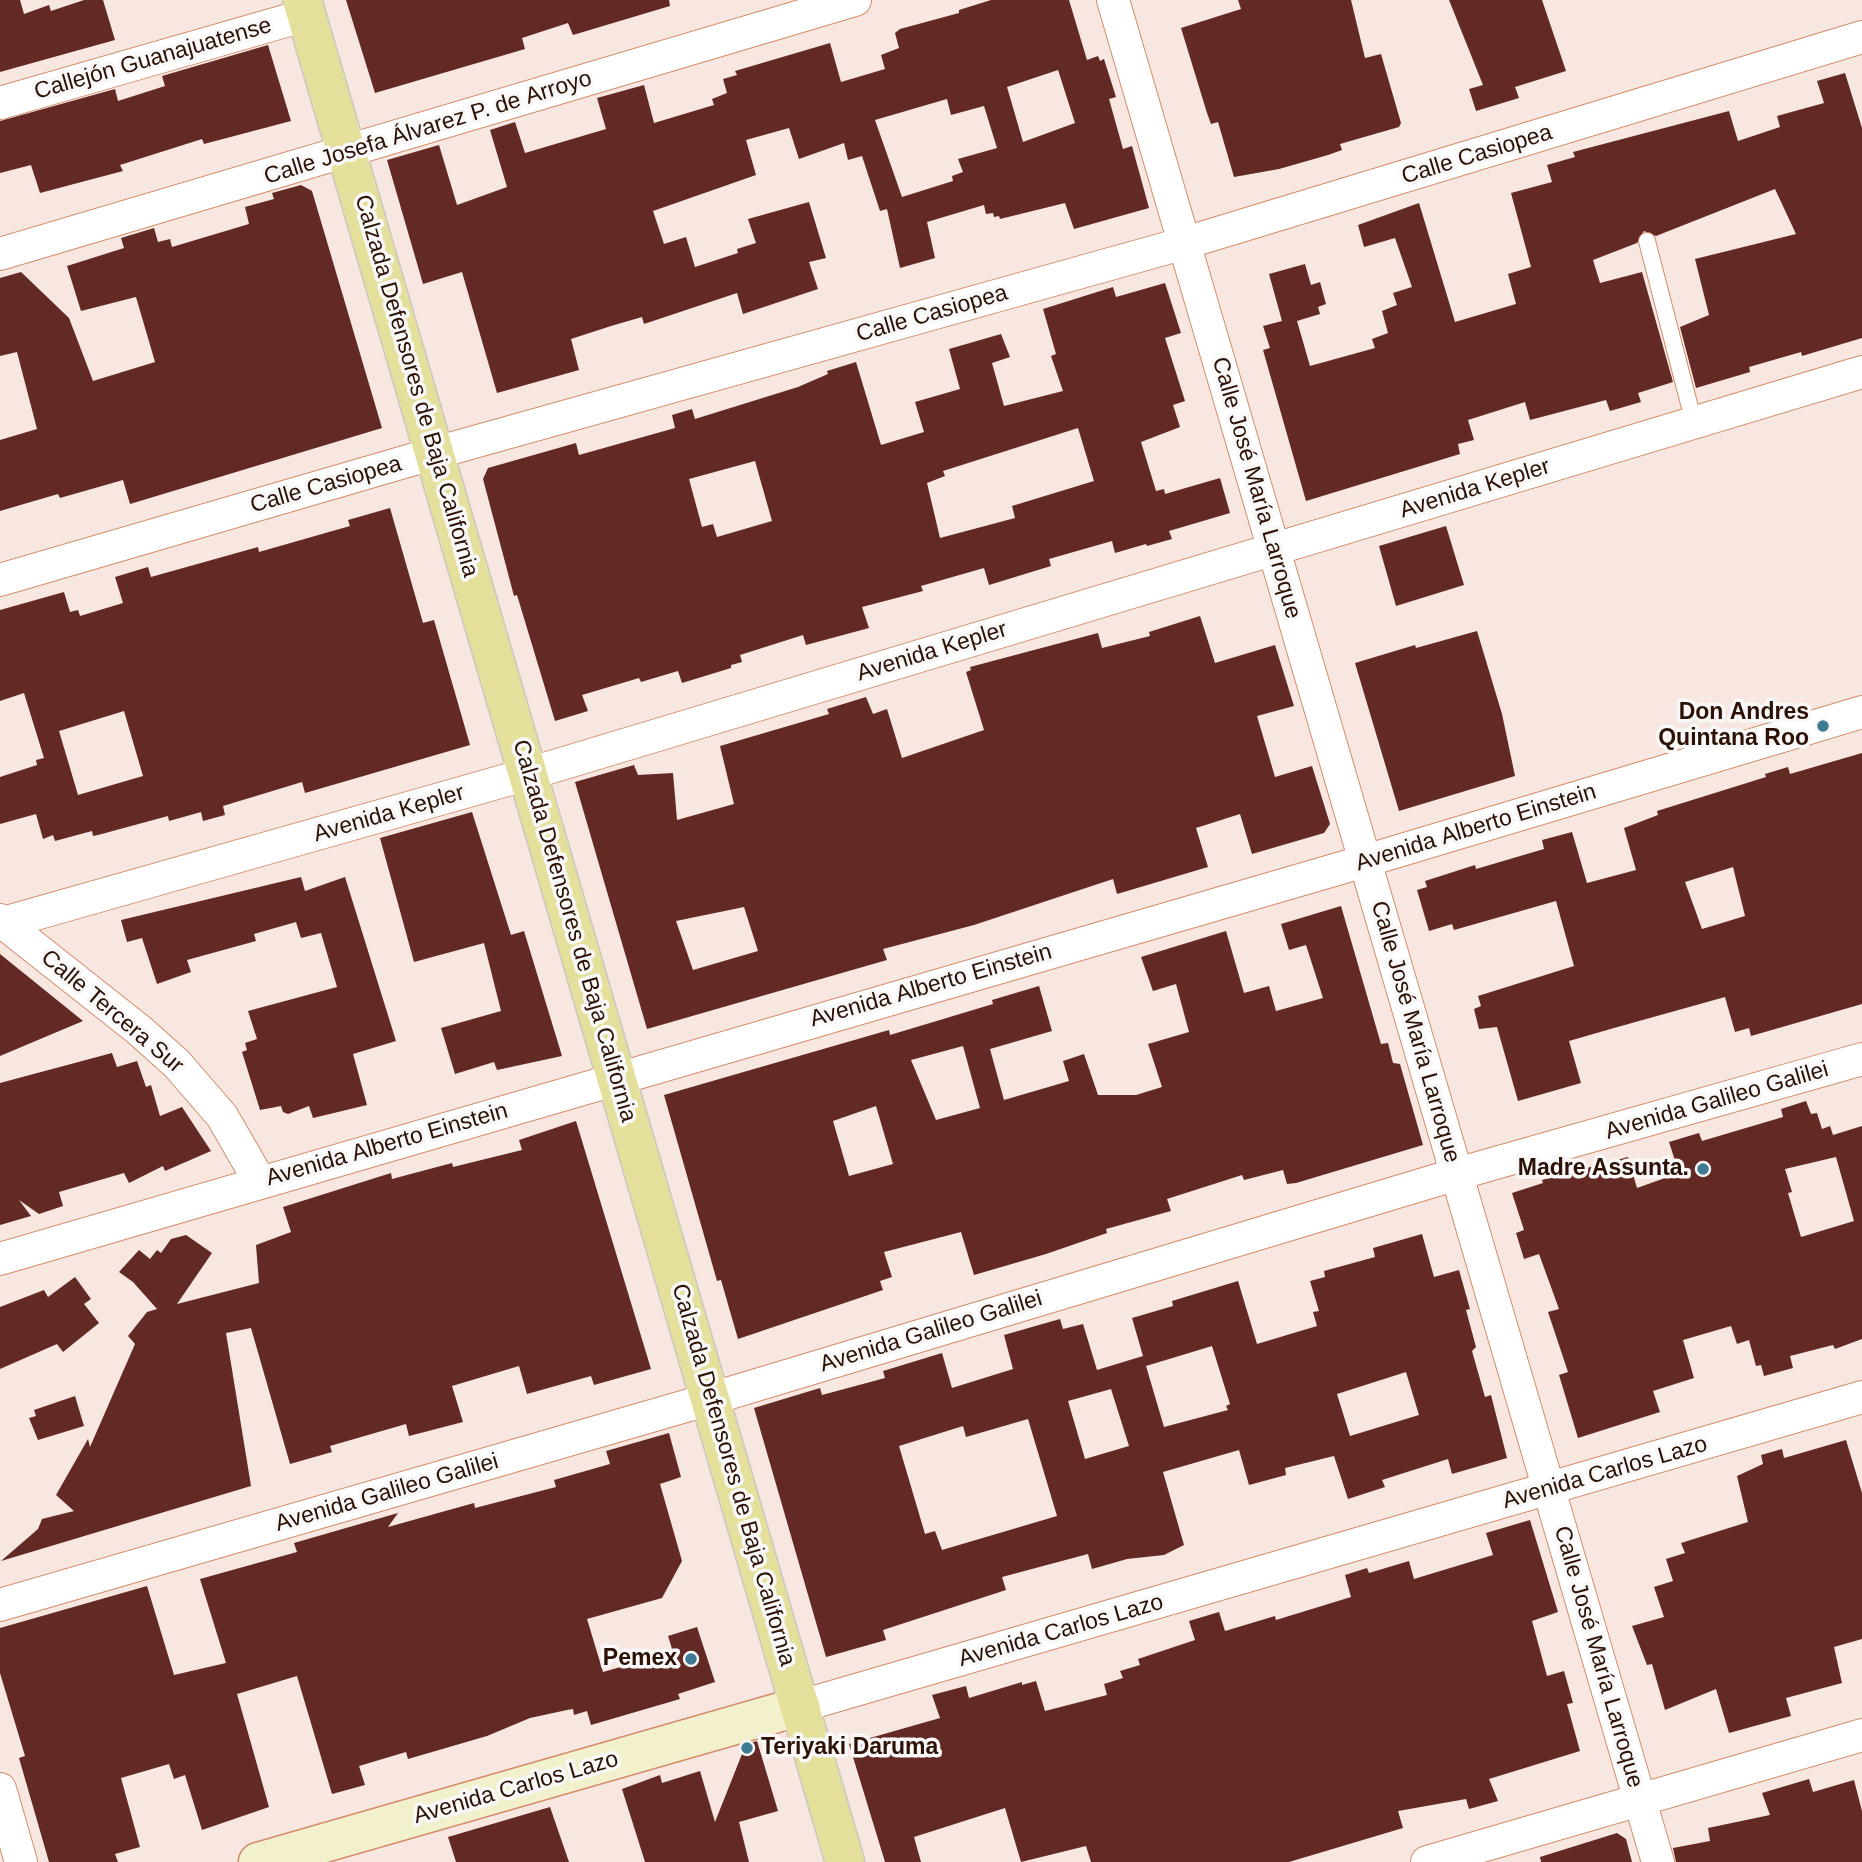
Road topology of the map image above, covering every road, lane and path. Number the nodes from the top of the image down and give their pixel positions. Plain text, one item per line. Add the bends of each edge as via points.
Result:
1 (855, 0) edge
2 (1113, 0) edge
3 (304, 8) edge
4 (1862, 37) edge
5 (0, 103) edge
6 (347, 152) junction
7 (1647, 241) dead end
8 (1185, 243) junction
9 (0, 254) edge
10 (1862, 372) edge
11 (1695, 423) junction
12 (435, 453) junction
13 (1274, 549) junction
14 (0, 580) edge
15 (1862, 712) edge
16 (528, 774) junction
17 (1365, 861) junction
18 (1, 922) edge
19 (1862, 1059) edge
20 (617, 1077) junction
21 (1457, 1174) junction
22 (260, 1182) junction
23 (0, 1259) edge
24 (1862, 1397) edge
25 (710, 1399) junction
26 (1549, 1490) junction
27 (0, 1605) edge
28 (801, 1706) junction
29 (1862, 1735) edge
30 (0, 1789) edge
31 (1640, 1800) junction
32 (21, 1862) edge
33 (258, 1862) edge
34 (845, 1862) edge
35 (1427, 1862) edge
36 (1658, 1862) edge

1 - 6 street, Calle Josefa Álvarez P. de Arroyo
2 - 8 street, Calle José María Larroque
3 - 5 street, Callejón Guanajuatense
3 - 6 main road, Calzada Defensores de Baja California
4 - 8 street, Calle Casiopea
6 - 9 street, Calle Josefa Álvarez P. de Arroyo
6 - 12 main road, Calzada Defensores de Baja California
7 - 11 lane
8 - 12 street, Calle Casiopea
8 - 13 street, Calle José María Larroque
10 - 11 street, Avenida Kepler
11 - 13 street, Avenida Kepler
12 - 14 street, Calle Casiopea
12 - 16 main road, Calzada Defensores de Baja California
13 - 16 street, Avenida Kepler
13 - 17 street, Calle José María Larroque
15 - 17 street, Avenida Alberto Einstein
16 - 18 street, Avenida Kepler
16 - 20 main road, Calzada Defensores de Baja California
17 - 20 street, Avenida Alberto Einstein
17 - 21 street, Calle José María Larroque
18 - 22 street, Calle Tercera Sur via 177,1064 222,1116
19 - 21 street, Avenida Galileo Galilei
20 - 22 street, Avenida Alberto Einstein
20 - 25 main road, Calzada Defensores de Baja California
21 - 25 street, Avenida Galileo Galilei
21 - 26 street, Calle José María Larroque
22 - 23 street, Avenida Alberto Einstein
24 - 26 street, Avenida Carlos Lazo
25 - 27 street, Avenida Galileo Galilei
25 - 28 main road, Calzada Defensores de Baja California
26 - 28 street, Avenida Carlos Lazo
26 - 31 street, Calle José María Larroque
28 - 33 main road, Avenida Carlos Lazo
28 - 34 main road, Calzada Defensores de Baja California
29 - 31 street
30 - 32 street
31 - 35 street
31 - 36 street, Calle José María Larroque

